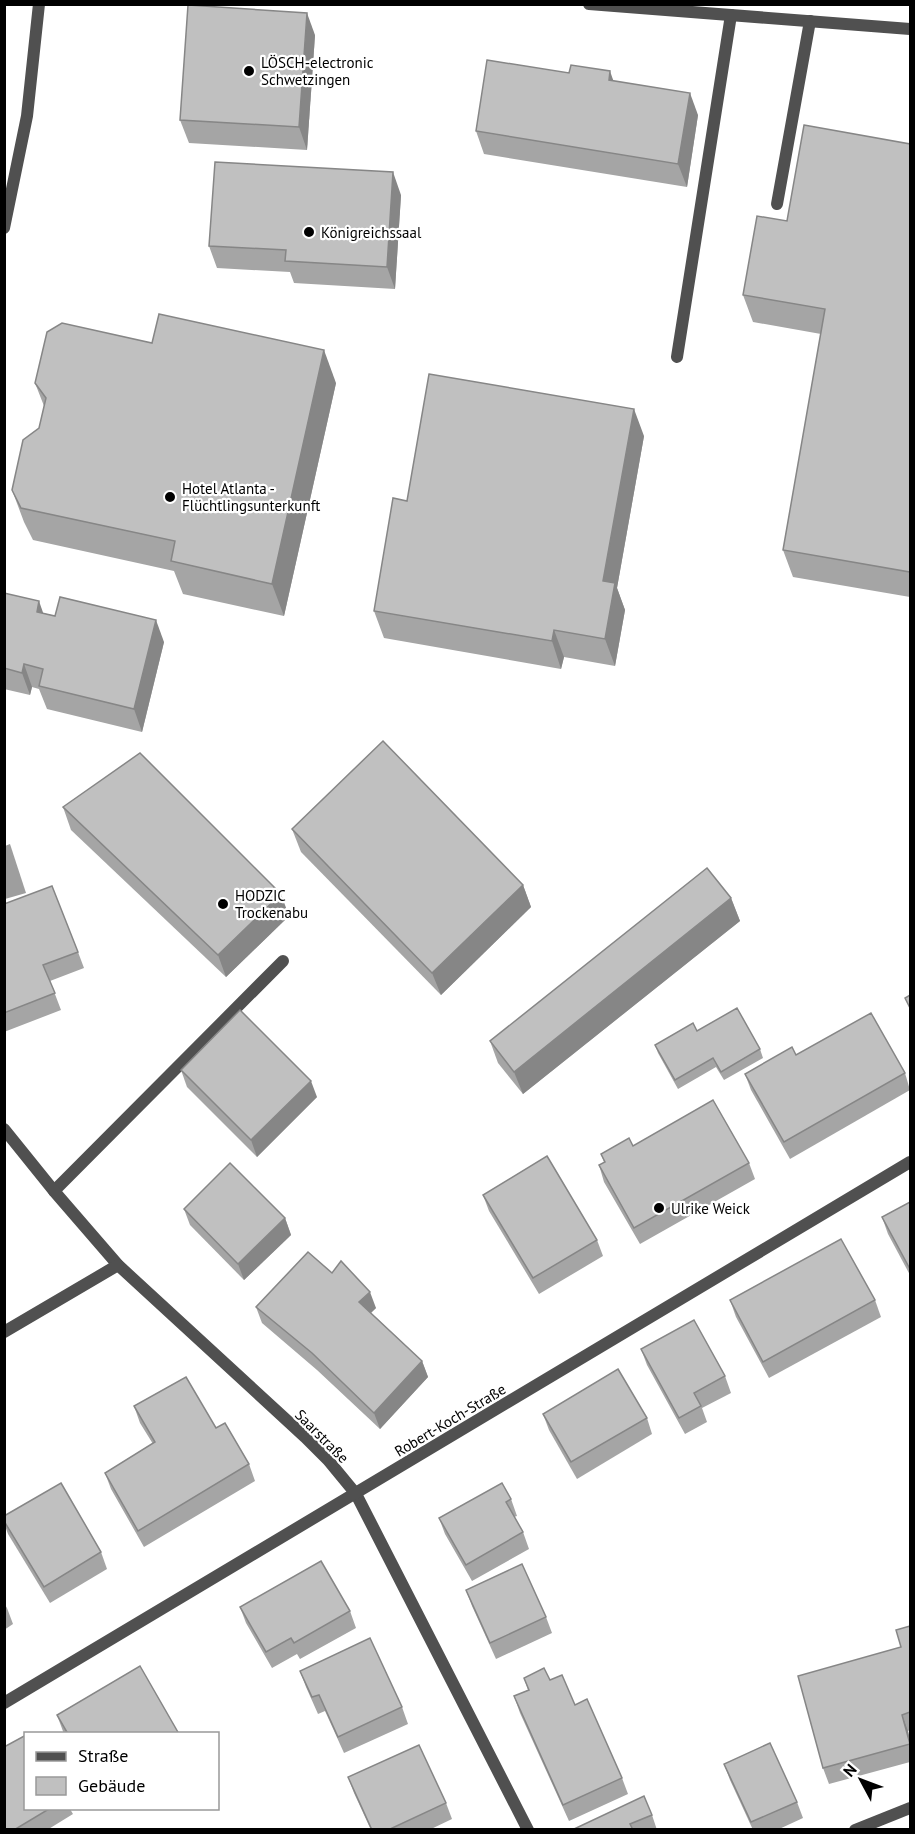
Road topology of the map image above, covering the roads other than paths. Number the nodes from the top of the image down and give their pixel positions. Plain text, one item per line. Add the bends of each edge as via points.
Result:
1 (39, 4) edge
2 (589, 4) edge
3 (731, 15) junction
4 (810, 21) junction
5 (910, 29) edge
6 (777, 204) dead end
7 (4, 228) edge
8 (678, 357) dead end
9 (283, 961) dead end
10 (4, 1129) edge
11 (910, 1162) edge
12 (54, 1191) junction
13 (118, 1265) junction
14 (4, 1332) edge
15 (356, 1494) junction
16 (4, 1703) edge
17 (910, 1808) edge
18 (528, 1830) edge
19 (855, 1830) edge

1 - 7 street via 27,116
2 - 3 street
3 - 4 street
3 - 8 street
4 - 5 street
4 - 6 street
9 - 12 street
10 - 12 street, Saarstraße
11 - 15 street, Robert-Koch-Straße
12 - 13 street, Saarstraße
13 - 14 street
13 - 15 street, Saarstraße via 305,1437
15 - 16 street, Robert-Koch-Straße
15 - 18 street, Saarstraße
17 - 19 street

